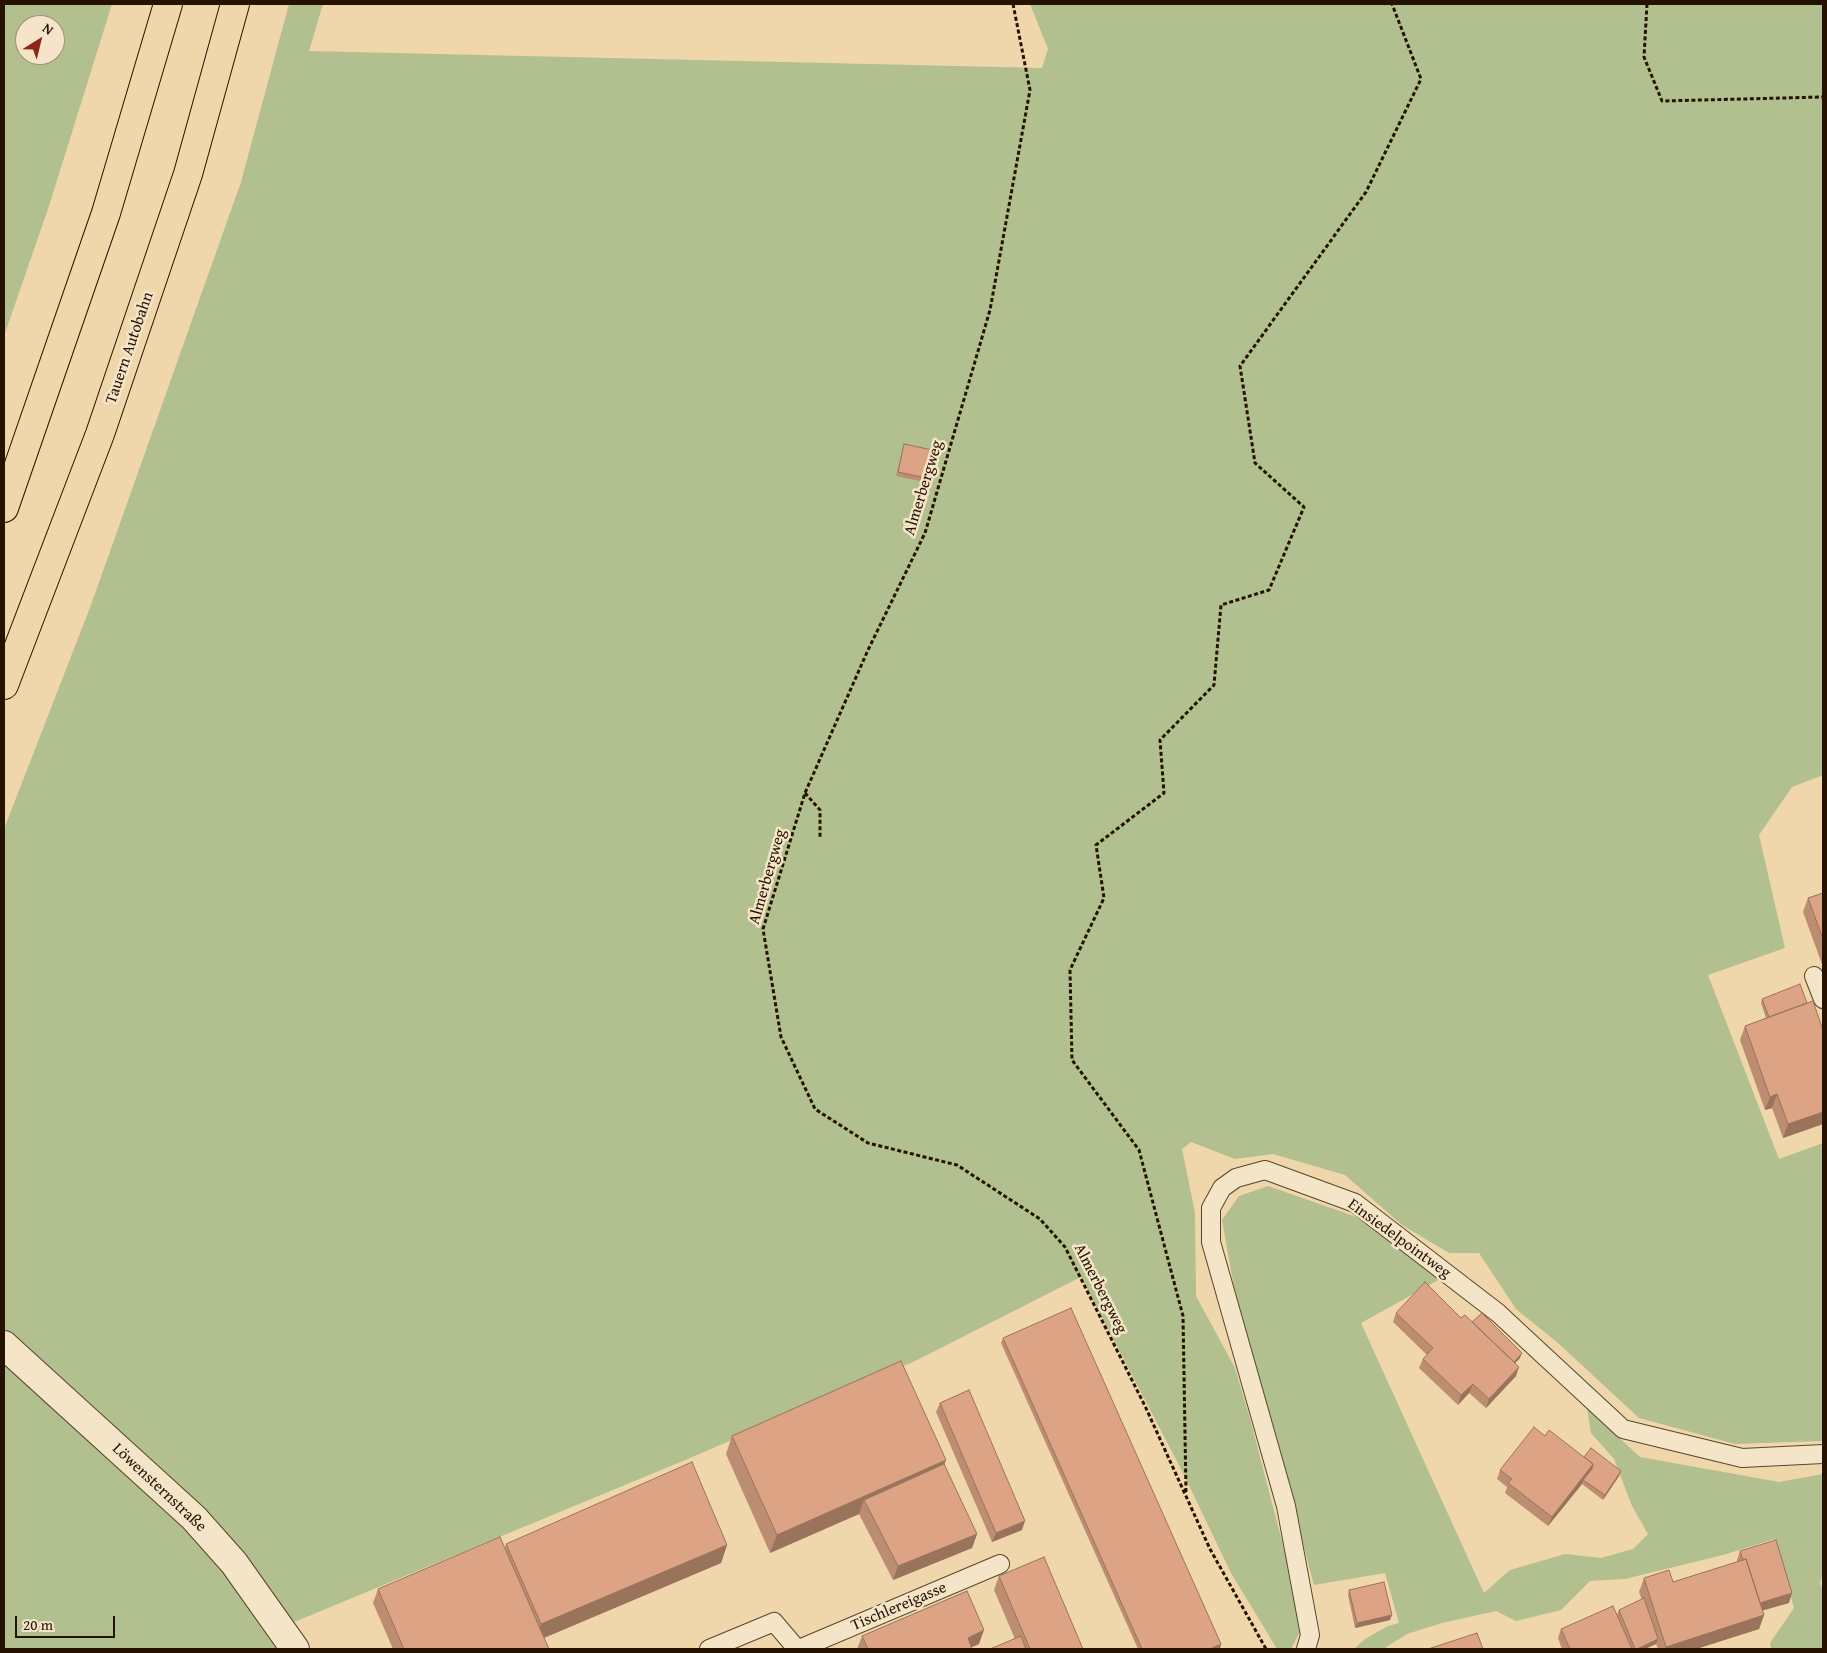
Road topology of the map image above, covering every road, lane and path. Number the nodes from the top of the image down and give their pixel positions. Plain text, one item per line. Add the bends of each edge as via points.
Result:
1 (168, 4) edge
2 (235, 4) edge
3 (1013, 4) edge
4 (1392, 4) edge
5 (1647, 4) edge
6 (1823, 97) edge
7 (4, 508) edge
8 (4, 685) edge
9 (805, 793) junction
10 (820, 838) dead end
11 (1814, 976) dead end
12 (1823, 999) edge
13 (4, 1345) edge
14 (1823, 1454) edge
15 (1186, 1498) dead end
16 (1000, 1564) dead end
17 (1308, 1642) edge
18 (295, 1649) edge
19 (709, 1649) edge
20 (798, 1649) edge
21 (1266, 1649) edge

1 - 7 highway via 106,213
2 - 8 highway, Tauern Autobahn via 188,174 100,434
3 - 9 path, Almerbergweg via 1030,90 990,310 926,533 868,650
4 - 15 path via 1421,79 1366,192 1240,366 1255,463 1304,507 1269,590 1221,605 1214,685 1160,740 1164,793 1096,845 1104,898 1070,970 1072,1060 1138,1150 1183,1316
5 - 6 path via 1644,57 1662,101
9 - 10 path via 820,810
9 - 21 path, Almerbergweg via 764,929 781,1037 815,1109 868,1143 957,1165 1040,1219 1065,1247 1145,1406 1210,1549
11 - 12 lane
13 - 18 street, Löwensternstraße via 194,1518 234,1563
14 - 17 lane, Einsiedelpointweg via 1742,1458 1623,1429 1498,1313 1355,1203 1265,1170 1236,1178 1222,1188 1211,1208 1211,1242 1286,1506
16 - 20 lane, Tischlereigasse
19 - 20 lane, Tischlereigasse via 774,1622

